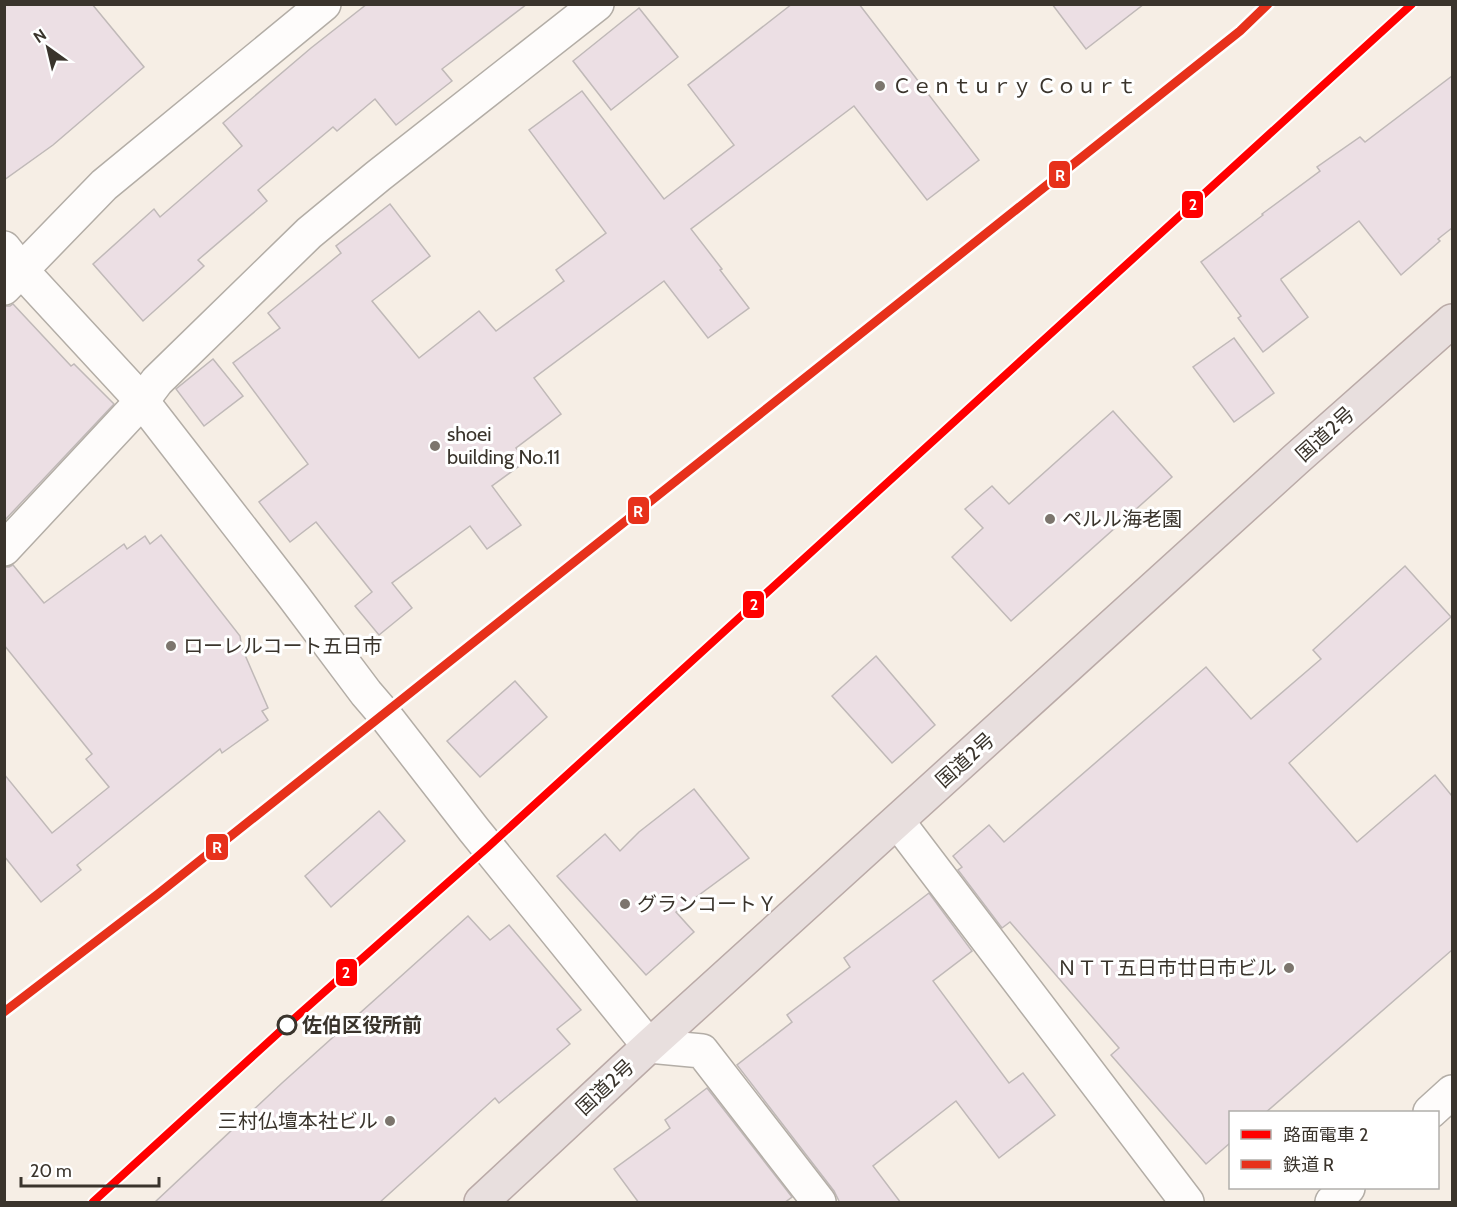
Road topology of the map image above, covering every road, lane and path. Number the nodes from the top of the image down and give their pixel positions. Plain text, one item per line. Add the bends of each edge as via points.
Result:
1 (324, 4) edge
2 (597, 4) edge
3 (10, 269) edge
4 (1452, 321) edge
5 (142, 401) junction
6 (4, 549) edge
7 (898, 822) junction
8 (649, 1046) junction
9 (1452, 1092) edge
10 (1432, 1111) edge
11 (1347, 1189) edge
12 (481, 1203) edge
13 (819, 1203) edge
14 (1187, 1203) edge
15 (1332, 1203) edge

1 - 3 street via 104,185
2 - 5 street via 309,233 157,381
3 - 5 street
4 - 7 highway, 国道2号
5 - 6 street
5 - 8 street via 366,693
7 - 8 highway, 国道2号
7 - 14 street
8 - 12 highway, 国道2号
8 - 13 street via 702,1051
9 - 10 street
11 - 15 street

